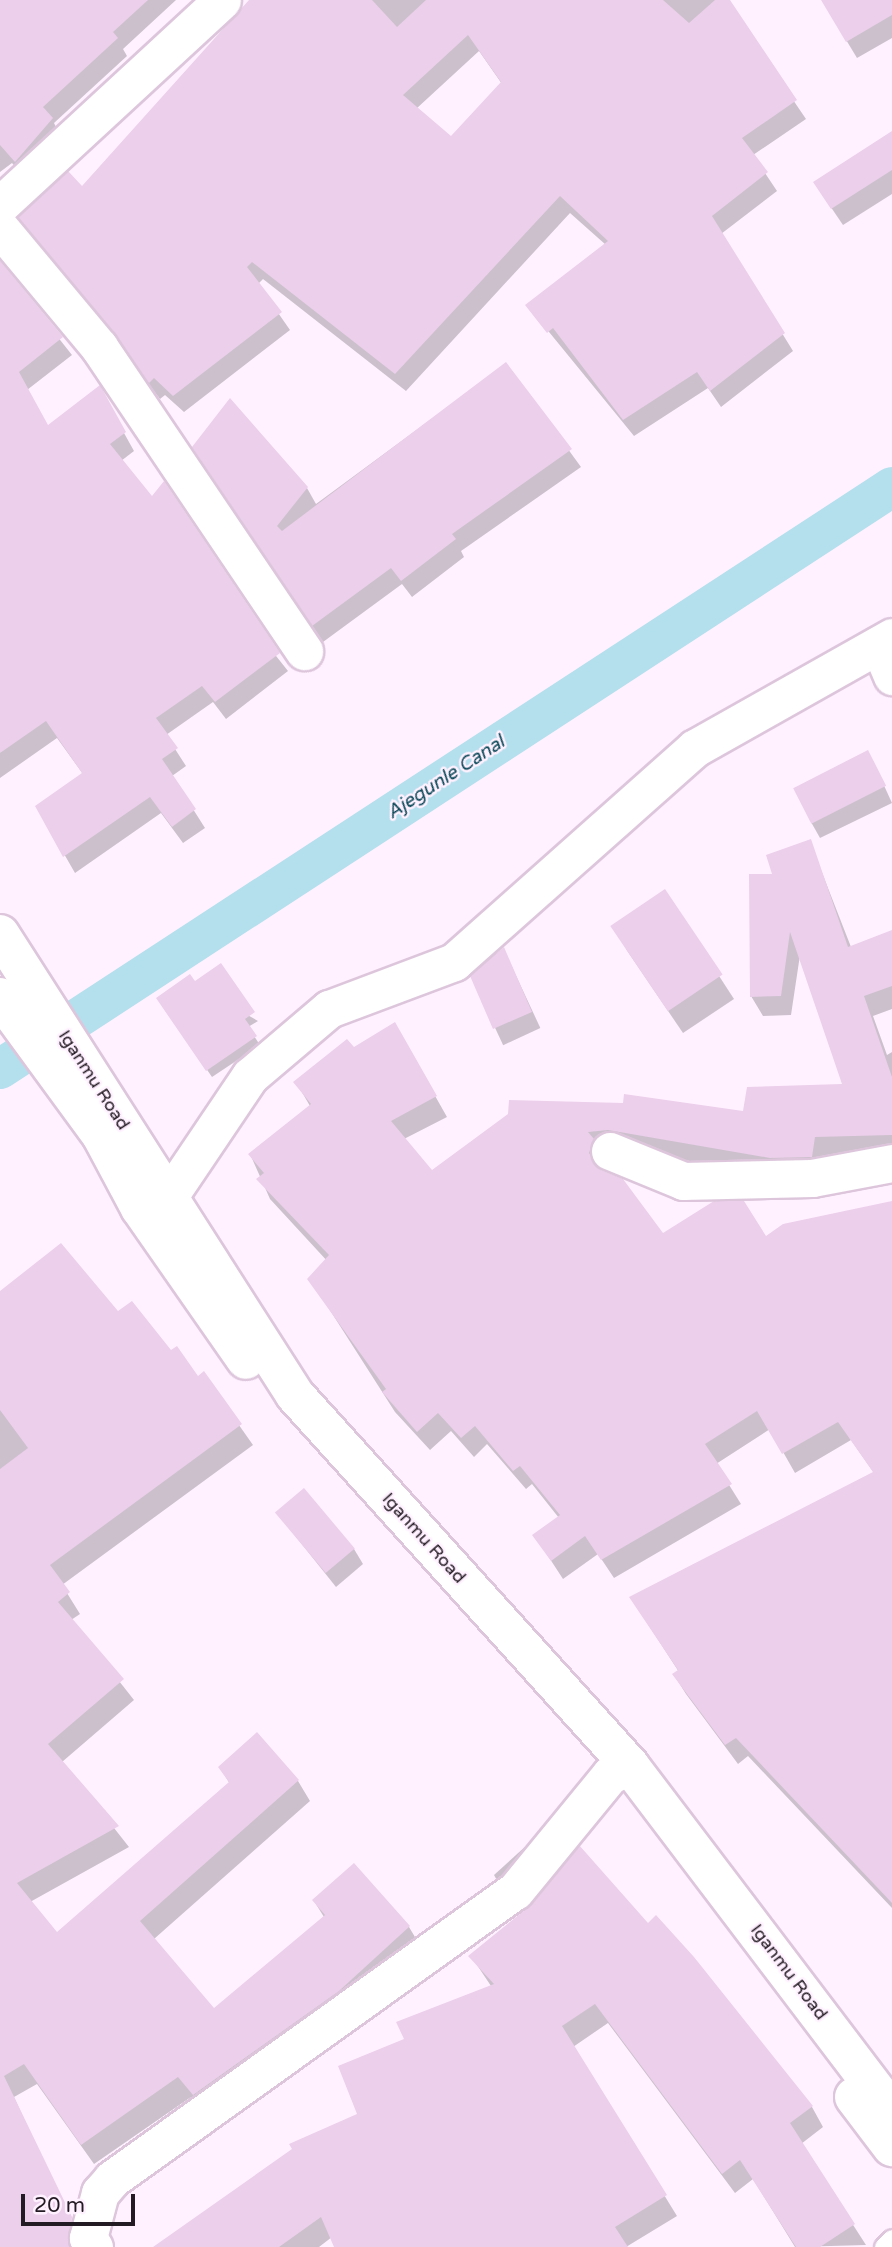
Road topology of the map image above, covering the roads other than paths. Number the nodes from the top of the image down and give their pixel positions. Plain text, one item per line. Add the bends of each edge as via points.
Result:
1 (222, 0) edge
2 (0, 205) edge
3 (0, 228) edge
4 (304, 650) dead end
5 (888, 653) edge
6 (0, 934) edge
7 (0, 997) edge
8 (116, 1136) junction
9 (610, 1151) dead end
10 (892, 1163) edge
11 (171, 1193) junction
12 (620, 1771) junction
13 (892, 2111) edge
14 (892, 2147) edge
15 (892, 2239) edge
16 (94, 2247) edge
17 (884, 2247) edge

1 - 2 street
3 - 4 street via 99,347
5 - 11 street via 695,748 454,962 330,1009 250,1076
6 - 8 main road, Iganmu Road
7 - 8 main road, Iganmu Road
8 - 11 main road, Iganmu Road
8 - 12 main road, Iganmu Road via 140,1208 274,1400
9 - 10 street via 683,1181 812,1178
11 - 12 main road, Iganmu Road via 295,1395
12 - 13 main road, Iganmu Road
12 - 14 main road, Iganmu Road
12 - 16 street via 515,1891 111,2179 100,2193 88,2238
15 - 17 lane

